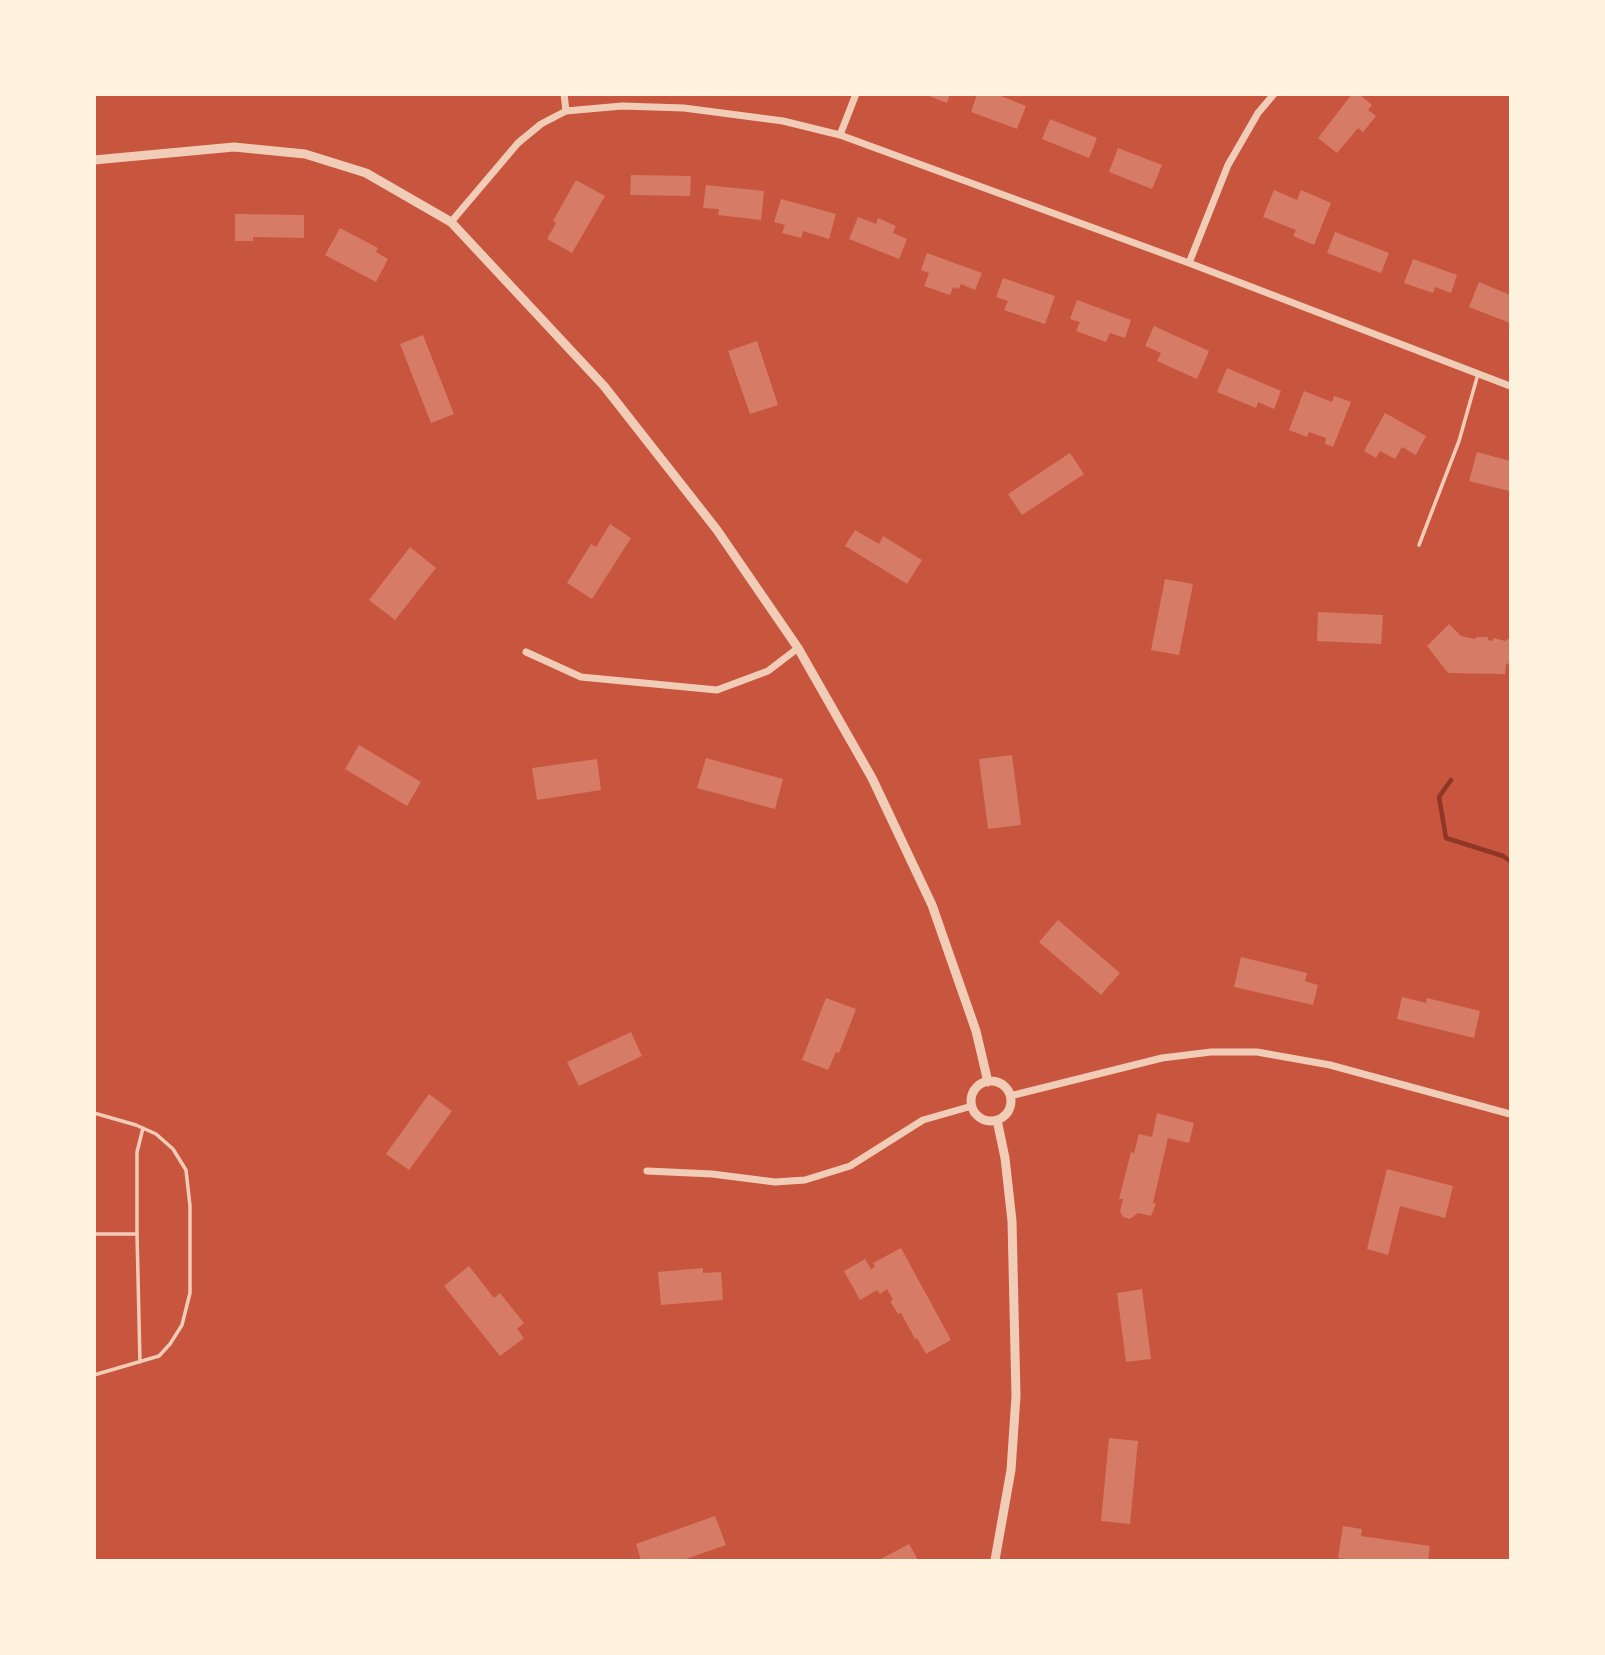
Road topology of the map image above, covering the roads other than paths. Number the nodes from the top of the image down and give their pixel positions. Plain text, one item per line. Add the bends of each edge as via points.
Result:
1 (564, 94) edge
2 (856, 94) edge
3 (1274, 94) edge
4 (566, 111) junction
5 (840, 135) junction
6 (94, 160) edge
7 (452, 222) junction
8 (1189, 264) junction
9 (1478, 374) junction
10 (1510, 386) edge
11 (1419, 545) dead end
12 (797, 648) junction
13 (526, 652) dead end
14 (988, 1082) junction
15 (1010, 1096) junction
16 (972, 1106) junction
17 (94, 1113) edge
18 (1510, 1114) edge
19 (997, 1120) junction
20 (143, 1128) junction
21 (648, 1171) dead end
22 (94, 1234) edge
23 (137, 1234) junction
24 (140, 1362) junction
25 (94, 1375) edge
26 (995, 1560) edge

1 - 4 street
2 - 5 street
3 - 8 street via 1228,165
4 - 5 street via 622,106 684,108 783,121
4 - 7 street via 518,143
5 - 8 street
6 - 7 street via 234,147 305,154 366,173
7 - 12 street via 604,386 717,530
8 - 9 street
9 - 10 street
9 - 11 lane via 1460,441
12 - 13 street via 768,671 717,690 581,677
12 - 14 street via 872,778 932,905 976,1031
14 - 15 street via 1004,1086
14 - 16 street via 973,1093
15 - 18 street via 1162,1058 1257,1052 1330,1065
15 - 19 street via 1007,1113
16 - 19 street via 979,1116
16 - 21 street via 923,1120 849,1166 805,1180 775,1182
17 - 20 lane
19 - 26 street via 1012,1222 1016,1396 1011,1471
20 - 23 lane via 137,1152
20 - 24 lane via 173,1149 186,1170 190,1293 182,1325 170,1345 159,1356
22 - 23 lane
23 - 24 lane
24 - 25 lane

